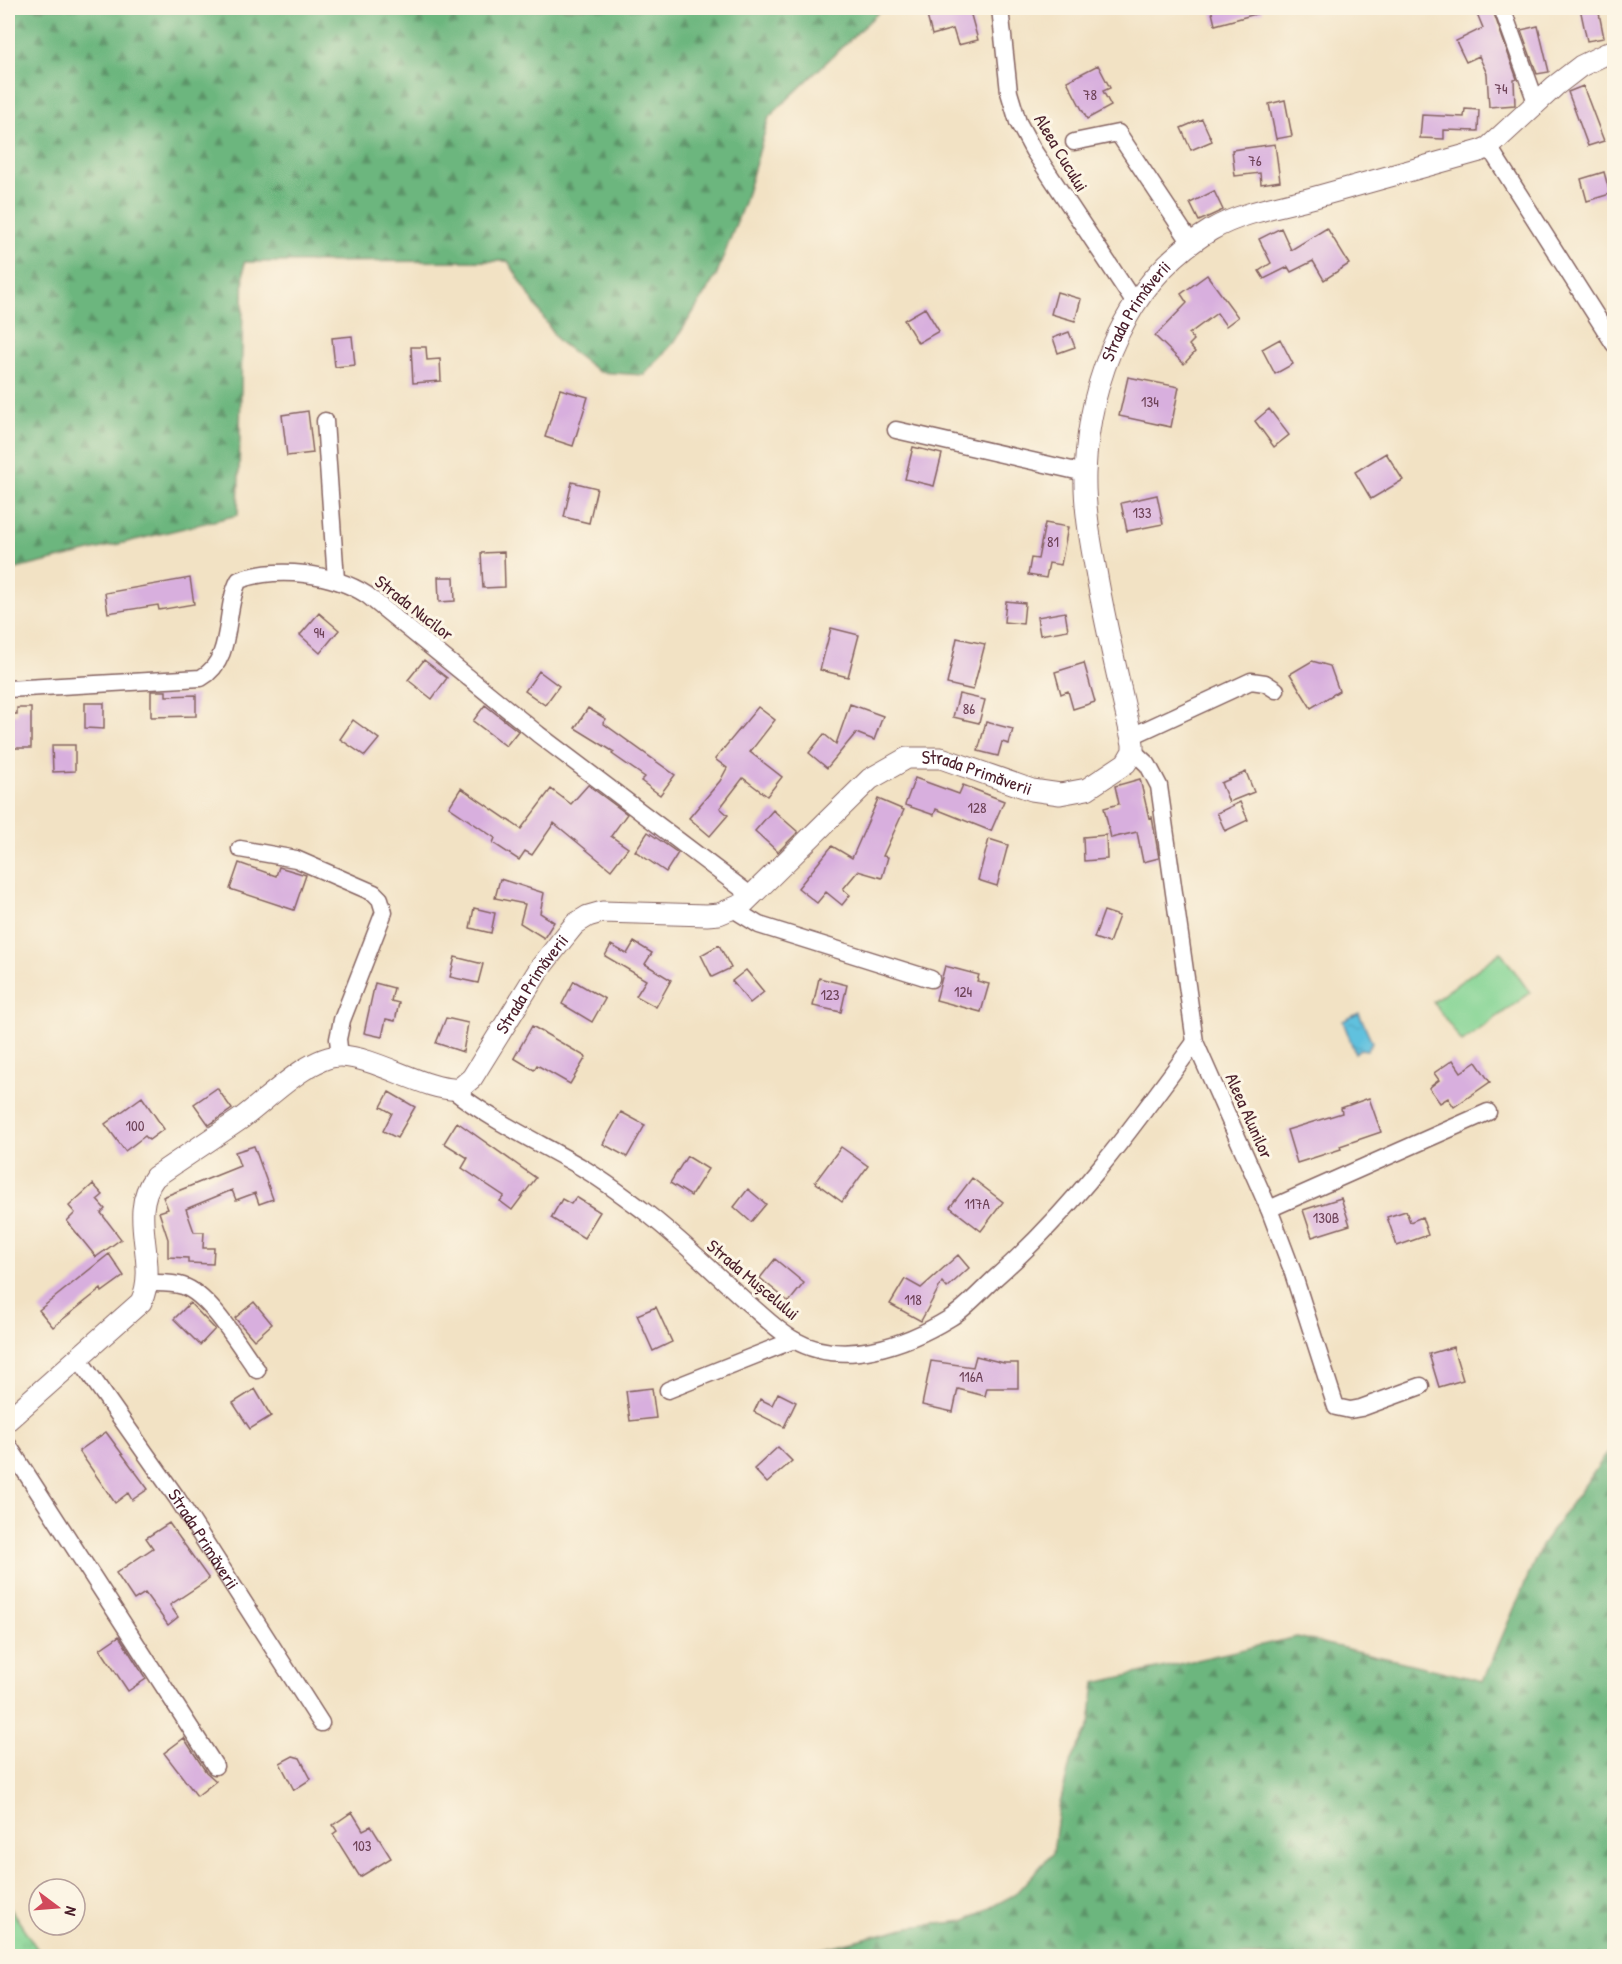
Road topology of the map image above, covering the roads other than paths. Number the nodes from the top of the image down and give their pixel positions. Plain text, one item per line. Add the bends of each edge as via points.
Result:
1 (1000, 8) edge
2 (1502, 8) edge
3 (1614, 50) edge
4 (1536, 102) junction
5 (1074, 142) dead end
6 (1489, 147) junction
7 (1191, 243) junction
8 (1134, 302) junction
9 (1614, 344) edge
10 (325, 421) dead end
11 (896, 430) dead end
12 (1085, 473) junction
13 (336, 580) junction
14 (8, 689) edge
15 (1276, 690) dead end
16 (1132, 744) junction
17 (240, 849) dead end
18 (753, 897) junction
19 (733, 909) junction
20 (931, 979) dead end
21 (1195, 1042) junction
22 (340, 1056) junction
23 (453, 1090) junction
24 (1488, 1112) dead end
25 (1269, 1209) junction
26 (146, 1283) junction
27 (794, 1340) junction
28 (79, 1359) junction
29 (257, 1370) dead end
30 (1421, 1386) dead end
31 (668, 1390) dead end
32 (8, 1420) edge
33 (8, 1445) edge
34 (321, 1723) dead end
35 (215, 1766) dead end

1 - 8 street, Aleea Cucului via 1009,92 1018,122
2 - 4 street
3 - 4 street, Strada Primăverii via 1581,66
4 - 6 street, Strada Primăverii
5 - 7 street via 1118,133
6 - 7 street, Strada Primăverii via 1251,213
6 - 9 street
7 - 8 street, Strada Primăverii
8 - 12 street, Strada Primăverii via 1101,380
10 - 13 street
11 - 12 street
12 - 16 street, Strada Primăverii via 1088,525
13 - 14 street, Strada Nucilor via 285,573 239,580 233,591 222,653 214,669 201,678
13 - 18 street, Strada Nucilor via 367,595 538,734
15 - 16 street via 1265,682 1251,681
16 - 18 street, Strada Primăverii via 1126,763 1087,789 1060,794 1032,790 942,758 907,758 870,779
16 - 21 street, Aleea Alunilor via 1159,786
17 - 22 street via 296,859 380,899 384,912 342,1020
18 - 19 street, Strada Primăverii
19 - 20 street via 759,925
19 - 23 street, Strada Primăverii via 706,915 602,912 575,924 540,968 467,1085
21 - 25 street, Aleea Alunilor
21 - 27 street, Strada Mușcelului via 1109,1159 1068,1207 1010,1266 951,1317 902,1342 868,1350 832,1352
22 - 23 street
22 - 26 street via 313,1064 155,1177 141,1204
23 - 27 street, Strada Mușcelului via 492,1118 616,1190
24 - 25 street
25 - 30 street, Aleea Alunilor via 1336,1407 1361,1408
26 - 28 street via 137,1308
26 - 29 street via 183,1286 195,1292
27 - 31 street
28 - 32 street
28 - 34 street, Strada Primăverii via 177,1498
33 - 35 street

